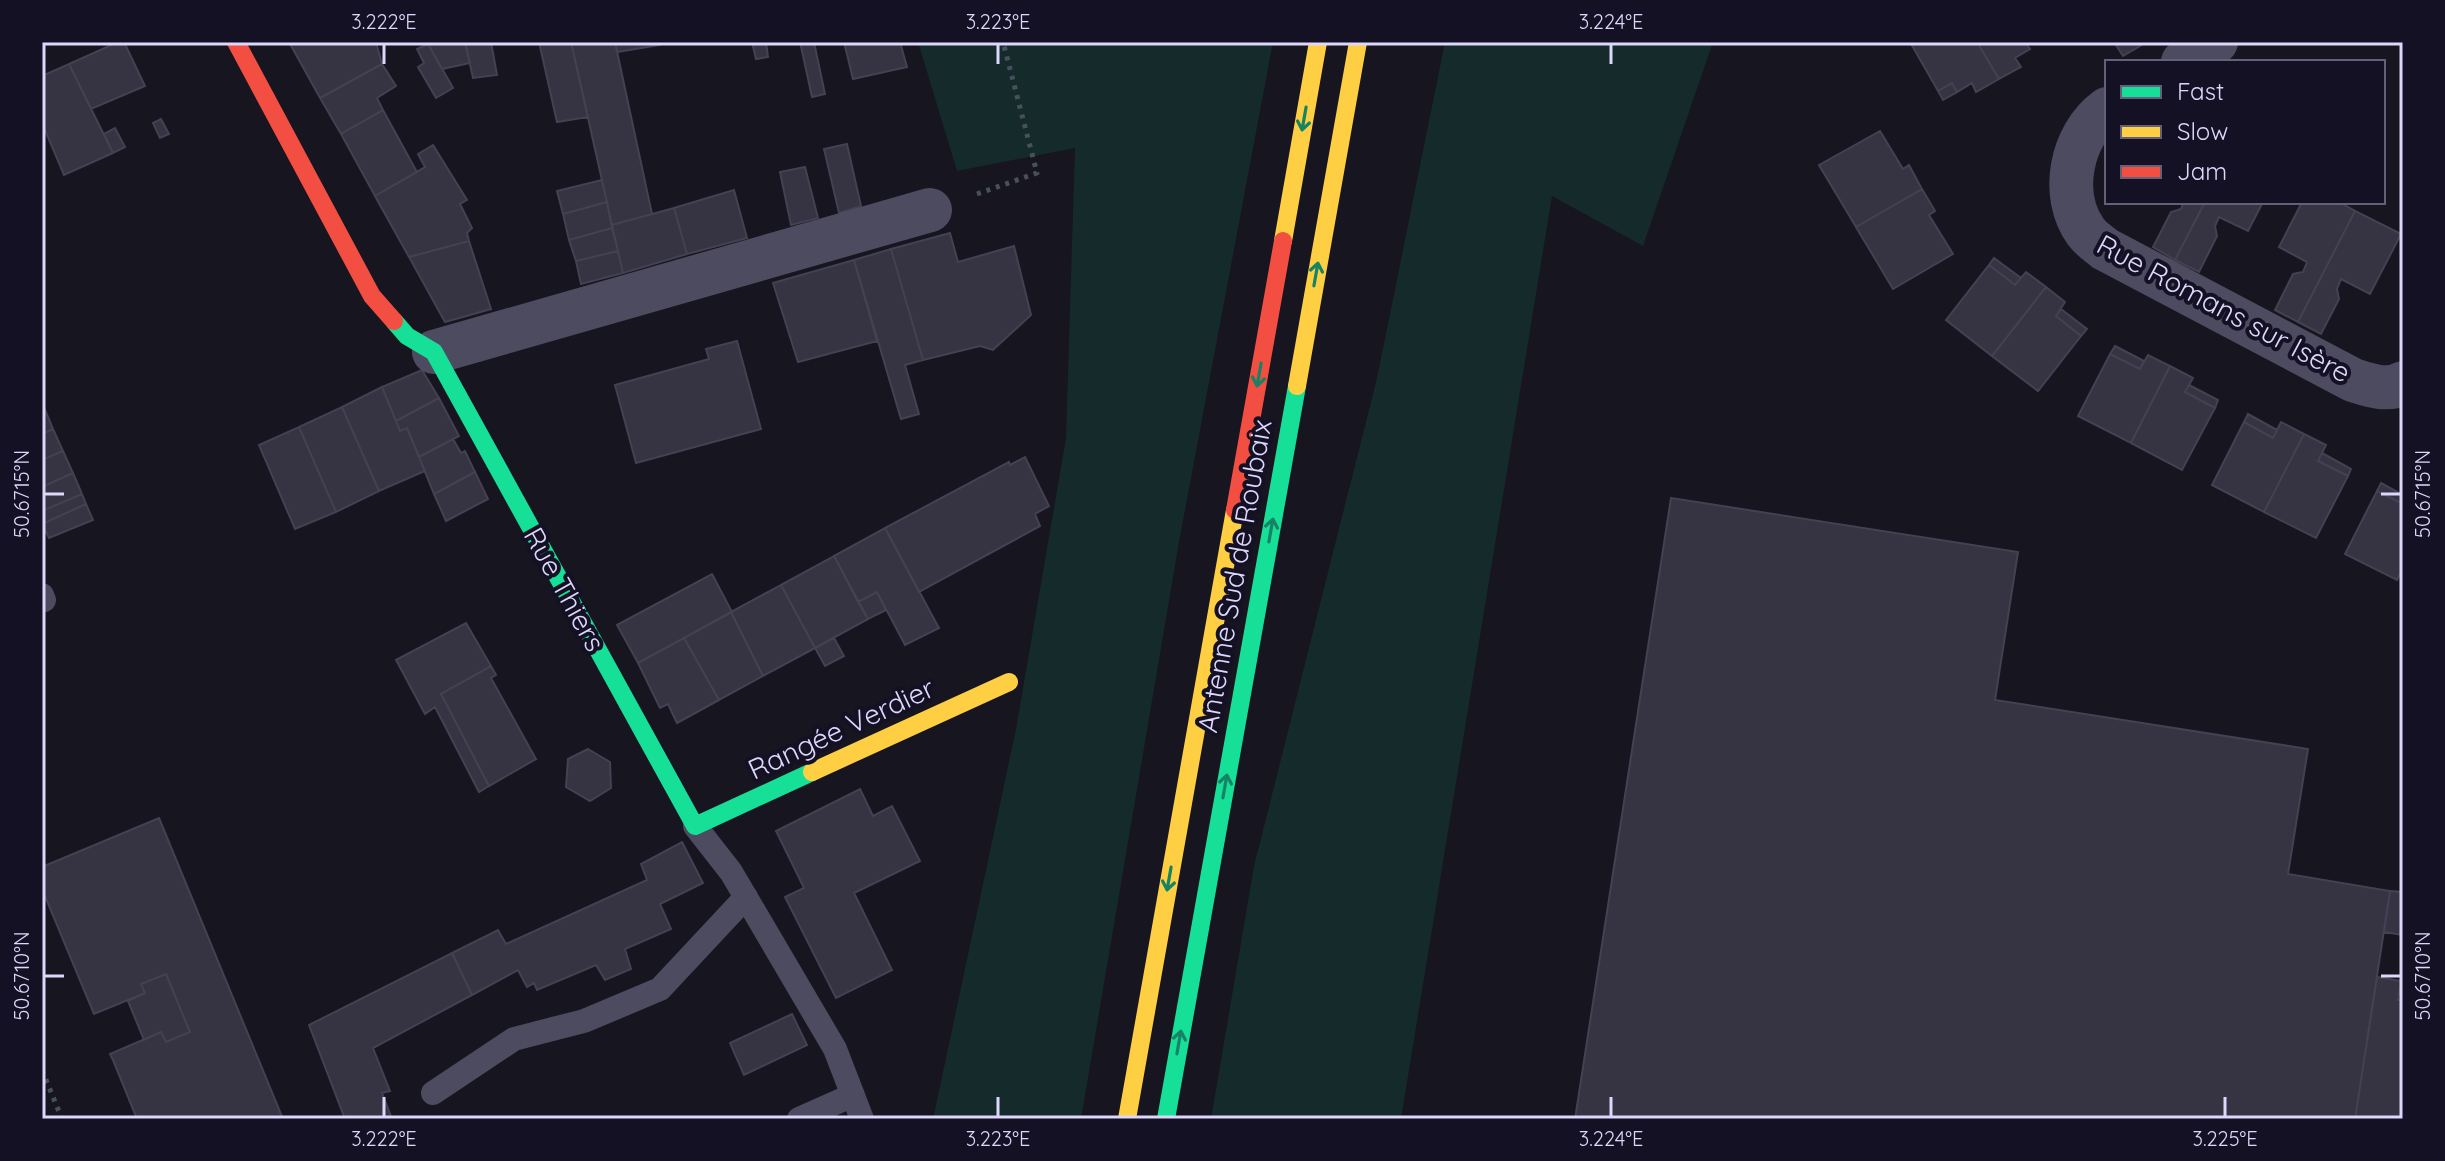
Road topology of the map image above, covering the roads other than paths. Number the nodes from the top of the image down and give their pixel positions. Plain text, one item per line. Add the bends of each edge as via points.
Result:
1 (236, 42) edge
2 (1318, 42) edge
3 (1358, 42) edge
4 (2216, 42) edge
5 (2186, 60) edge
6 (2105, 110) edge
7 (930, 210) road end
8 (434, 352) junction
9 (2403, 383) edge
10 (1009, 682) dead end
11 (695, 826) junction
12 (746, 897) junction
13 (433, 1093) dead end
14 (853, 1095) junction
15 (799, 1119) edge
16 (862, 1119) edge
17 (1127, 1119) edge
18 (1166, 1119) edge

1 - 8 main road, Rue Thiers via 372,296 407,336
2 -> 17 main road, Antenne Sud de Roubaix
18 -> 3 main road, Antenne Sud de Roubaix
4 - 5 street
6 - 9 street, Rue Romans sur Isère via 2081,138 2073,160 2071,188 2086,233 2105,249 2353,380 2374,386
7 - 8 street
8 - 11 main road, Rue Thiers
10 - 11 main road, Rangée Verdier
11 - 12 lane
12 - 13 lane via 660,989 584,1021 514,1039
12 - 14 lane via 835,1049
14 - 15 lane
14 - 16 lane

